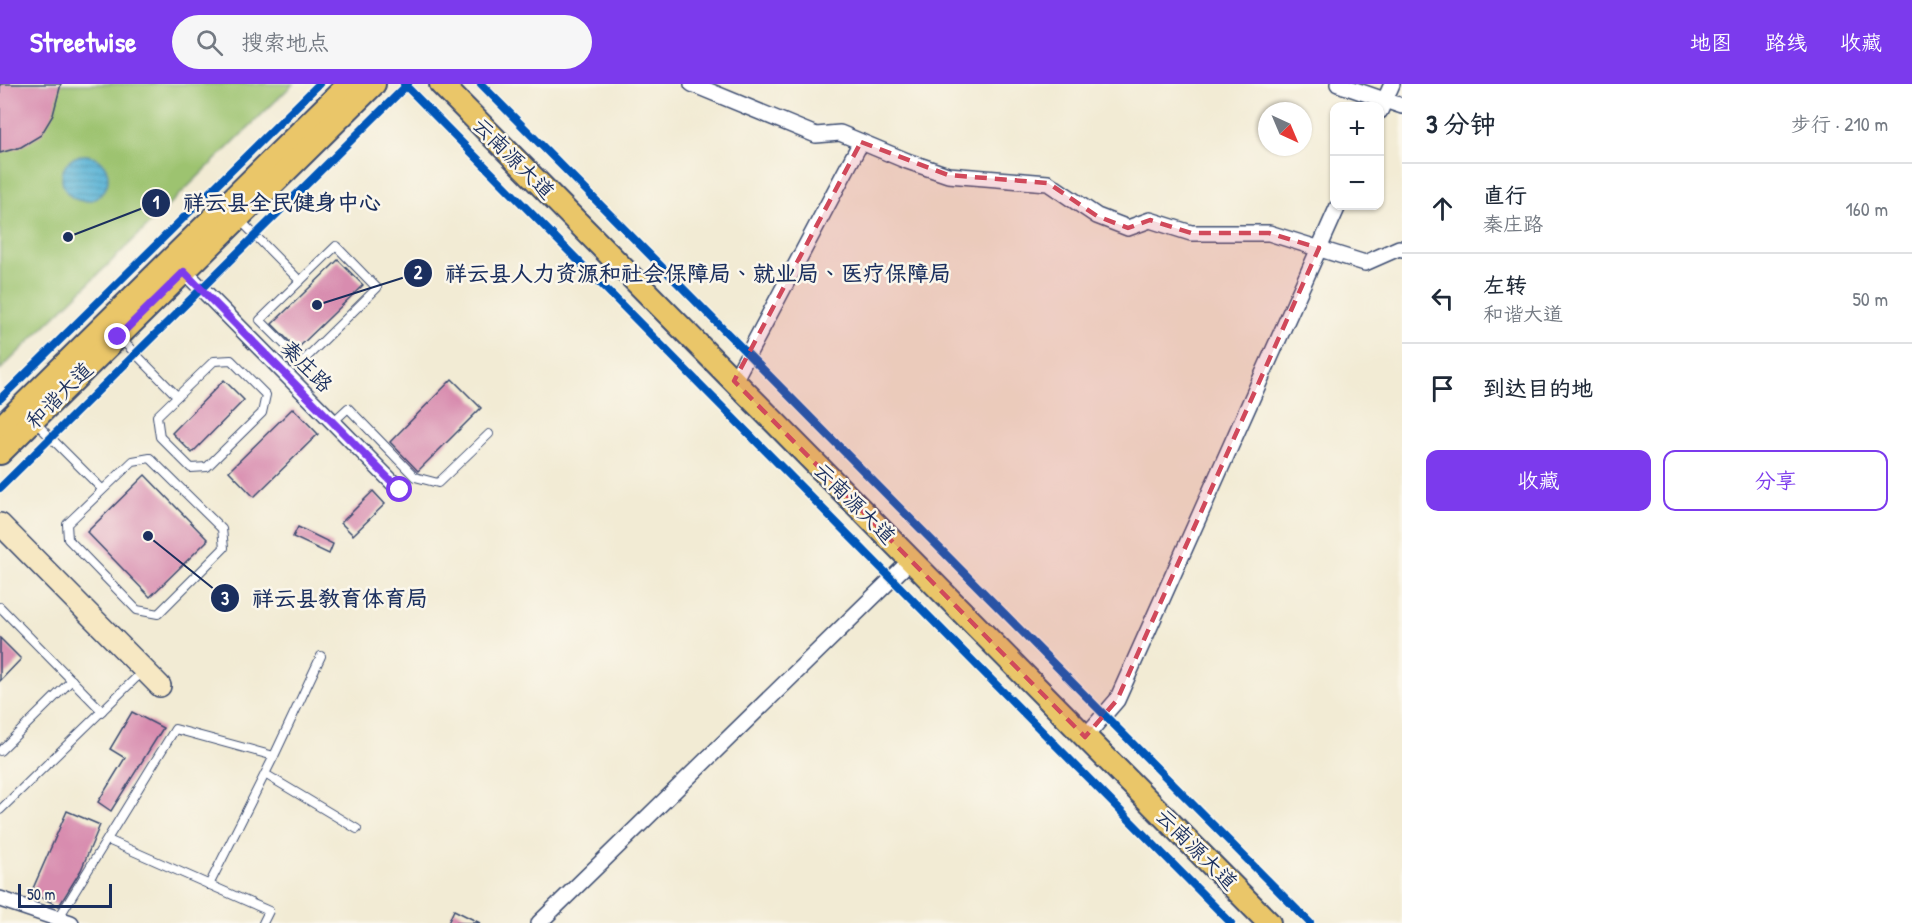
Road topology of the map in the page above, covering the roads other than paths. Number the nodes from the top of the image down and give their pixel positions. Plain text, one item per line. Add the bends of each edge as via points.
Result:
1 (349, 84) edge
2 (374, 84) edge
3 (441, 84) edge
4 (692, 84) edge
5 (1338, 84) edge
6 (1392, 84) edge
7 (1374, 102) edge
8 (1384, 102) edge
9 (1384, 106) edge
10 (1402, 106) edge
11 (861, 142) junction
12 (1336, 210) edge
13 (238, 218) junction
14 (1319, 248) junction
15 (1402, 249) edge
16 (184, 272) junction
17 (300, 281) junction
18 (118, 337) junction
19 (734, 381) junction
20 (177, 396) junction
21 (34, 420) junction
22 (333, 422) junction
23 (0, 428) edge
24 (489, 434) dead end
25 (0, 453) edge
26 (102, 489) junction
27 (400, 490) dead end
28 (0, 524) edge
29 (911, 560) junction
30 (0, 607) edge
31 (321, 656) dead end
32 (144, 670) junction
33 (72, 680) junction
34 (160, 686) dead end
35 (102, 711) junction
36 (1085, 737) junction
37 (0, 751) edge
38 (274, 756) junction
39 (265, 774) junction
40 (0, 810) edge
41 (357, 829) dead end
42 (108, 840) junction
43 (209, 885) junction
44 (0, 899) edge
45 (64, 921) edge
46 (263, 923) edge
47 (539, 923) edge
48 (1269, 923) edge

1 - 23 main road, 和谐大道
2 - 13 main road, 和谐大道
3 - 19 main road, 云南源大道
4 - 11 street via 816,135 840,133
5 - 7 street
6 - 8 street
9 - 10 street
11 - 14 street via 948,175 1047,183 1097,216 1128,228 1150,220 1191,233 1269,233
11 - 19 street
12 - 14 street
13 - 16 main road, 和谐大道
13 - 17 lane
14 - 15 street via 1365,263
14 - 36 street via 1117,700
16 - 18 main road, 和谐大道
16 - 22 street, 秦庄路
17 - 17 lane via 336,246 377,288 302,362 260,320
18 - 20 lane
18 - 21 main road, 和谐大道
19 - 29 main road, 云南源大道
20 - 20 lane via 157,416 160,437 191,468 207,467 262,413 266,395 231,360 222,360 214,361
21 - 25 main road, 和谐大道
21 - 26 lane
22 - 24 lane via 348,408 415,477 438,483
22 - 27 street, 秦庄路
26 - 26 lane via 67,524 68,539 137,610 158,614 224,548 222,529 150,458 133,460
28 - 32 street
29 - 36 main road, 云南源大道
29 - 47 street
30 - 33 lane
31 - 38 lane
32 - 34 street
32 - 35 lane
33 - 35 lane
33 - 37 lane
35 - 40 lane
36 - 48 main road, 云南源大道
38 - 39 lane
38 - 42 lane via 175,729
39 - 41 lane
39 - 43 lane
42 - 43 lane
42 - 45 lane
43 - 46 lane via 269,911
44 - 45 street

